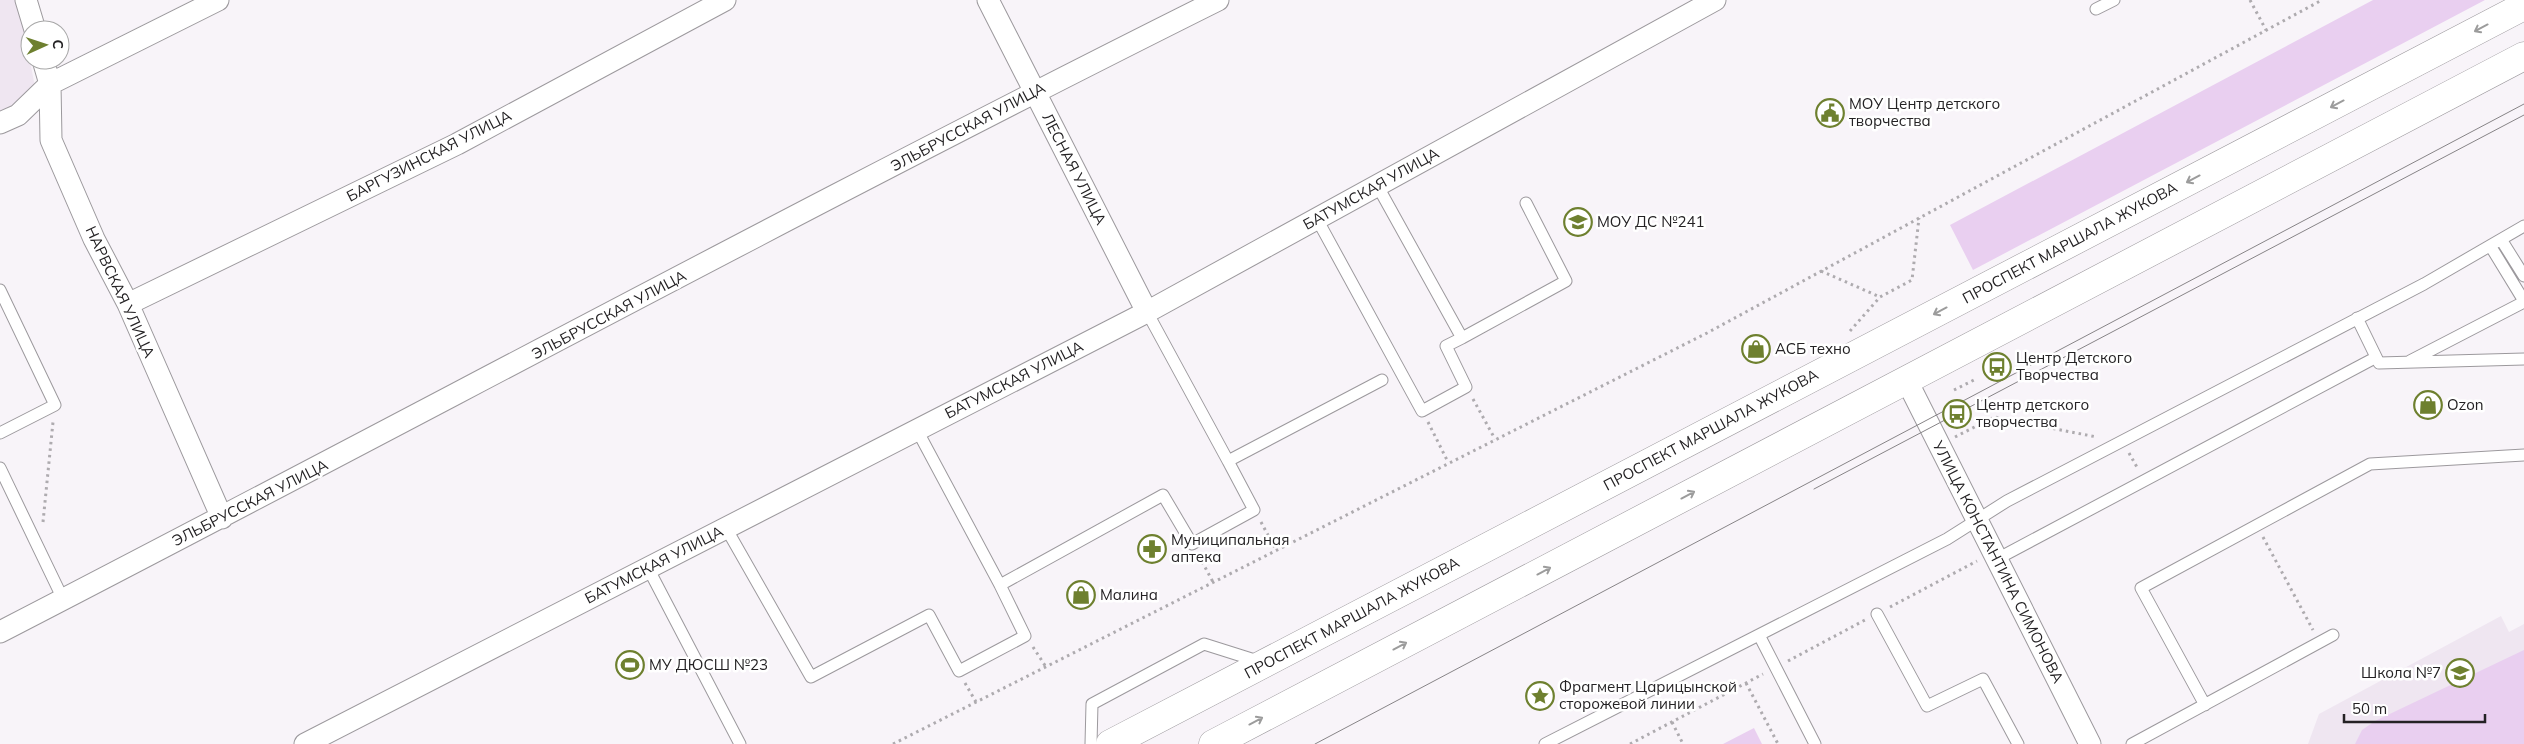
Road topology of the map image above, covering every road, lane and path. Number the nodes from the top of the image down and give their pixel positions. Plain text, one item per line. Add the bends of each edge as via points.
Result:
1 (26, 0) edge
2 (218, 0) edge
3 (725, 0) edge
4 (988, 0) edge
5 (1218, 0) edge
6 (1715, 0) edge
7 (2114, 0) edge
8 (2250, 0) edge
9 (2307, 0) edge
10 (2322, 0) edge
11 (2310, 6) junction
12 (2524, 6) edge
13 (2096, 10) dead end
14 (32, 20) edge
15 (2266, 30) junction
16 (2524, 56) edge
17 (46, 70) edge
18 (50, 84) junction
19 (1034, 92) junction
20 (0, 123) edge
21 (1377, 186) junction
22 (1526, 203) dead end
23 (1317, 218) junction
24 (1919, 218) junction
25 (2524, 226) edge
26 (2502, 241) junction
27 (2491, 247) junction
28 (1821, 271) junction
29 (2524, 276) edge
30 (0, 290) edge
31 (1880, 297) junction
32 (2524, 302) edge
33 (128, 304) junction
34 (1147, 312) junction
35 (2358, 318) junction
36 (1849, 332) dead end
37 (1462, 338) junction
38 (2524, 359) edge
39 (2371, 360) dead end
40 (2406, 362) junction
41 (1976, 379) dead end
42 (1382, 380) dead end
43 (1907, 380) junction
44 (1466, 387) junction
45 (1954, 390) dead end
46 (55, 405) junction
47 (1422, 410) junction
48 (917, 430) junction
49 (0, 433) edge
50 (1954, 438) dead end
51 (1495, 439) junction
52 (2122, 441) junction
53 (2524, 455) edge
54 (1228, 461) junction
55 (1448, 462) junction
56 (0, 468) edge
57 (2145, 481) junction
58 (1254, 510) junction
59 (222, 518) junction
60 (1977, 520) junction
61 (2257, 525) junction
62 (726, 528) junction
63 (1192, 544) junction
64 (1276, 550) junction
65 (40, 553) junction
66 (1995, 556) junction
67 (648, 568) junction
68 (1213, 582) junction
69 (1000, 585) junction
70 (63, 599) junction
71 (1877, 614) junction
72 (0, 632) edge
73 (1759, 635) junction
74 (2333, 635) dead end
75 (1025, 636) junction
76 (2320, 642) junction
77 (1265, 663) junction
78 (1046, 667) junction
79 (1776, 668) junction
80 (959, 671) junction
81 (1746, 683) junction
82 (976, 702) junction
83 (2205, 705) junction
84 (1672, 722) junction
85 (305, 744) edge
86 (740, 744) edge
87 (893, 744) edge
88 (1091, 744) edge
89 (1110, 744) edge
90 (1213, 744) edge
91 (1545, 744) edge
92 (1630, 744) edge
93 (1683, 744) edge
94 (1778, 744) edge
95 (1815, 744) edge
96 (2018, 744) edge
97 (2090, 744) edge
98 (2132, 744) edge

1 - 14 street
2 - 18 street
3 - 33 street, БАРГУЗИНСКАЯ УЛИЦА via 457,144
4 - 19 street, ЛЕСНАЯ УЛИЦА
5 - 19 street, ЭЛЬБРУССКАЯ УЛИЦА
6 - 21 street, БАТУМСКАЯ УЛИЦА
7 - 13 lane
8 - 15 path
9 - 11 path
10 - 11 path
11 - 15 path
12 -> 77 highway, ПРОСПЕКТ МАРШАЛА ЖУКОВА
15 - 24 path
16 - 43 highway
17 - 18 street, НАРВСКАЯ УЛИЦА
18 - 20 street via 18,115
18 - 33 street, НАРВСКАЯ УЛИЦА via 51,140 94,239
19 - 34 street, ЛЕСНАЯ УЛИЦА
19 - 59 street, ЭЛЬБРУССКАЯ УЛИЦА
21 - 23 street, БАТУМСКАЯ УЛИЦА
21 - 37 lane
22 - 37 lane via 1566,282
23 - 34 street, БАТУМСКАЯ УЛИЦА
23 - 47 lane
24 - 28 path
24 - 31 path via 1912,280
25 - 26 lane
26 - 27 lane
26 - 29 lane
27 - 32 lane
27 - 35 lane
28 - 31 path
28 - 51 path via 1707,333
30 - 46 lane
31 - 36 path
32 - 40 lane
33 - 59 street, НАРВСКАЯ УЛИЦА
34 - 48 street, БАТУМСКАЯ УЛИЦА
34 - 54 lane
35 - 40 lane via 2379,363
35 - 52 lane
37 - 44 lane via 1446,346
38 - 40 lane
39 - 57 lane
41 - 45 path
42 - 54 lane
43 - 60 street, УЛИЦА КОНСТАНТИНА СИМОНОВА
90 -> 43 highway
44 - 47 lane
44 - 51 path
46 - 49 lane
46 - 65 path
47 - 55 path
48 - 62 street, БАТУМСКАЯ УЛИЦА
48 - 69 lane
50 - 52 path via 1994,416
51 - 55 path
52 - 57 path
52 - 60 lane
53 - 61 lane via 2370,464
54 - 58 lane
55 - 64 path
56 - 65 lane
57 - 66 lane
58 - 63 lane
58 - 64 path
59 - 70 street, ЭЛЬБРУССКАЯ УЛИЦА
60 - 66 street, УЛИЦА КОНСТАНТИНА СИМОНОВА
60 - 73 lane via 1947,539
61 - 76 path
61 - 83 lane via 2140,588
62 - 67 street, БАТУМСКАЯ УЛИЦА
62 - 80 lane via 811,677 929,614
63 - 68 path
63 - 69 lane via 1163,495
64 - 68 path
65 - 70 lane
66 - 71 path
66 - 97 street, УЛИЦА КОНСТАНТИНА СИМОНОВА
67 - 85 street, БАТУМСКАЯ УЛИЦА
67 - 86 lane
68 - 78 path
69 - 75 lane
70 - 72 street, ЭЛЬБРУССКАЯ УЛИЦА
71 - 79 path
71 - 96 lane via 1928,706 1983,678
73 - 79 lane
73 - 91 lane
74 - 76 lane
75 - 78 path
75 - 80 lane
76 - 83 lane
77 - 88 lane via 1204,644 1092,704
77 - 89 highway, ПРОСПЕКТ МАРШАЛА ЖУКОВА
78 - 82 path
79 - 81 path
79 - 95 lane
80 - 82 path
81 - 84 path
81 - 94 path
82 - 87 path
83 - 98 lane
84 - 92 path
84 - 93 path

